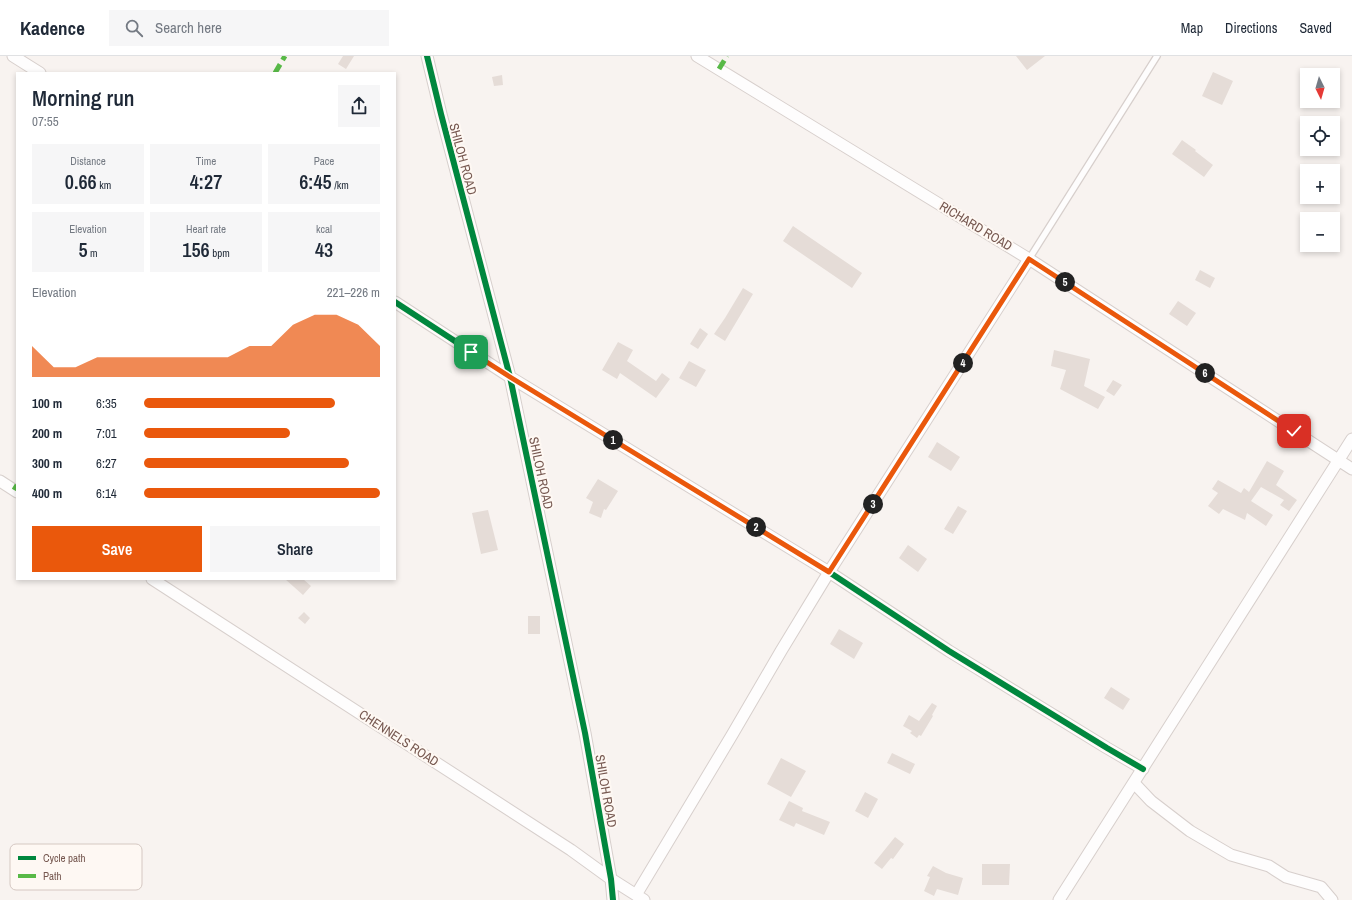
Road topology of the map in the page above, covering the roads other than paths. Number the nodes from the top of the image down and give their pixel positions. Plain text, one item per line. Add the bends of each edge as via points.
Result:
1 (13, 56) edge
2 (427, 56) edge
3 (697, 56) edge
4 (1157, 56) edge
5 (38, 72) edge
6 (1029, 259) junction
7 (396, 303) edge
8 (510, 377) junction
9 (1352, 439) edge
10 (1338, 460) junction
11 (1352, 469) edge
12 (0, 481) edge
13 (16, 491) edge
14 (829, 572) junction
15 (154, 580) edge
16 (1143, 769) junction
17 (1134, 783) junction
18 (611, 879) junction
19 (640, 897) edge
20 (613, 900) edge
21 (1059, 900) edge
22 (1332, 900) edge

1 - 5 street
2 - 8 street, SHILOH ROAD
3 - 6 street, RICHARD ROAD
4 - 6 lane
6 - 10 street, RICHARD ROAD
6 - 14 street
7 - 8 street
8 - 14 street
8 - 18 street, SHILOH ROAD via 585,733
9 - 10 street
10 - 11 street, RICHARD ROAD
10 - 16 street
12 - 13 street
14 - 16 street via 950,651
14 - 19 street via 780,651
15 - 18 street, CHENNELS ROAD via 571,850
16 - 17 street
17 - 21 street
17 - 22 street via 1151,801 1190,831 1231,855 1269,866 1286,877 1321,887
18 - 19 street, CHENNELS ROAD
18 - 20 street, SHILOH ROAD

